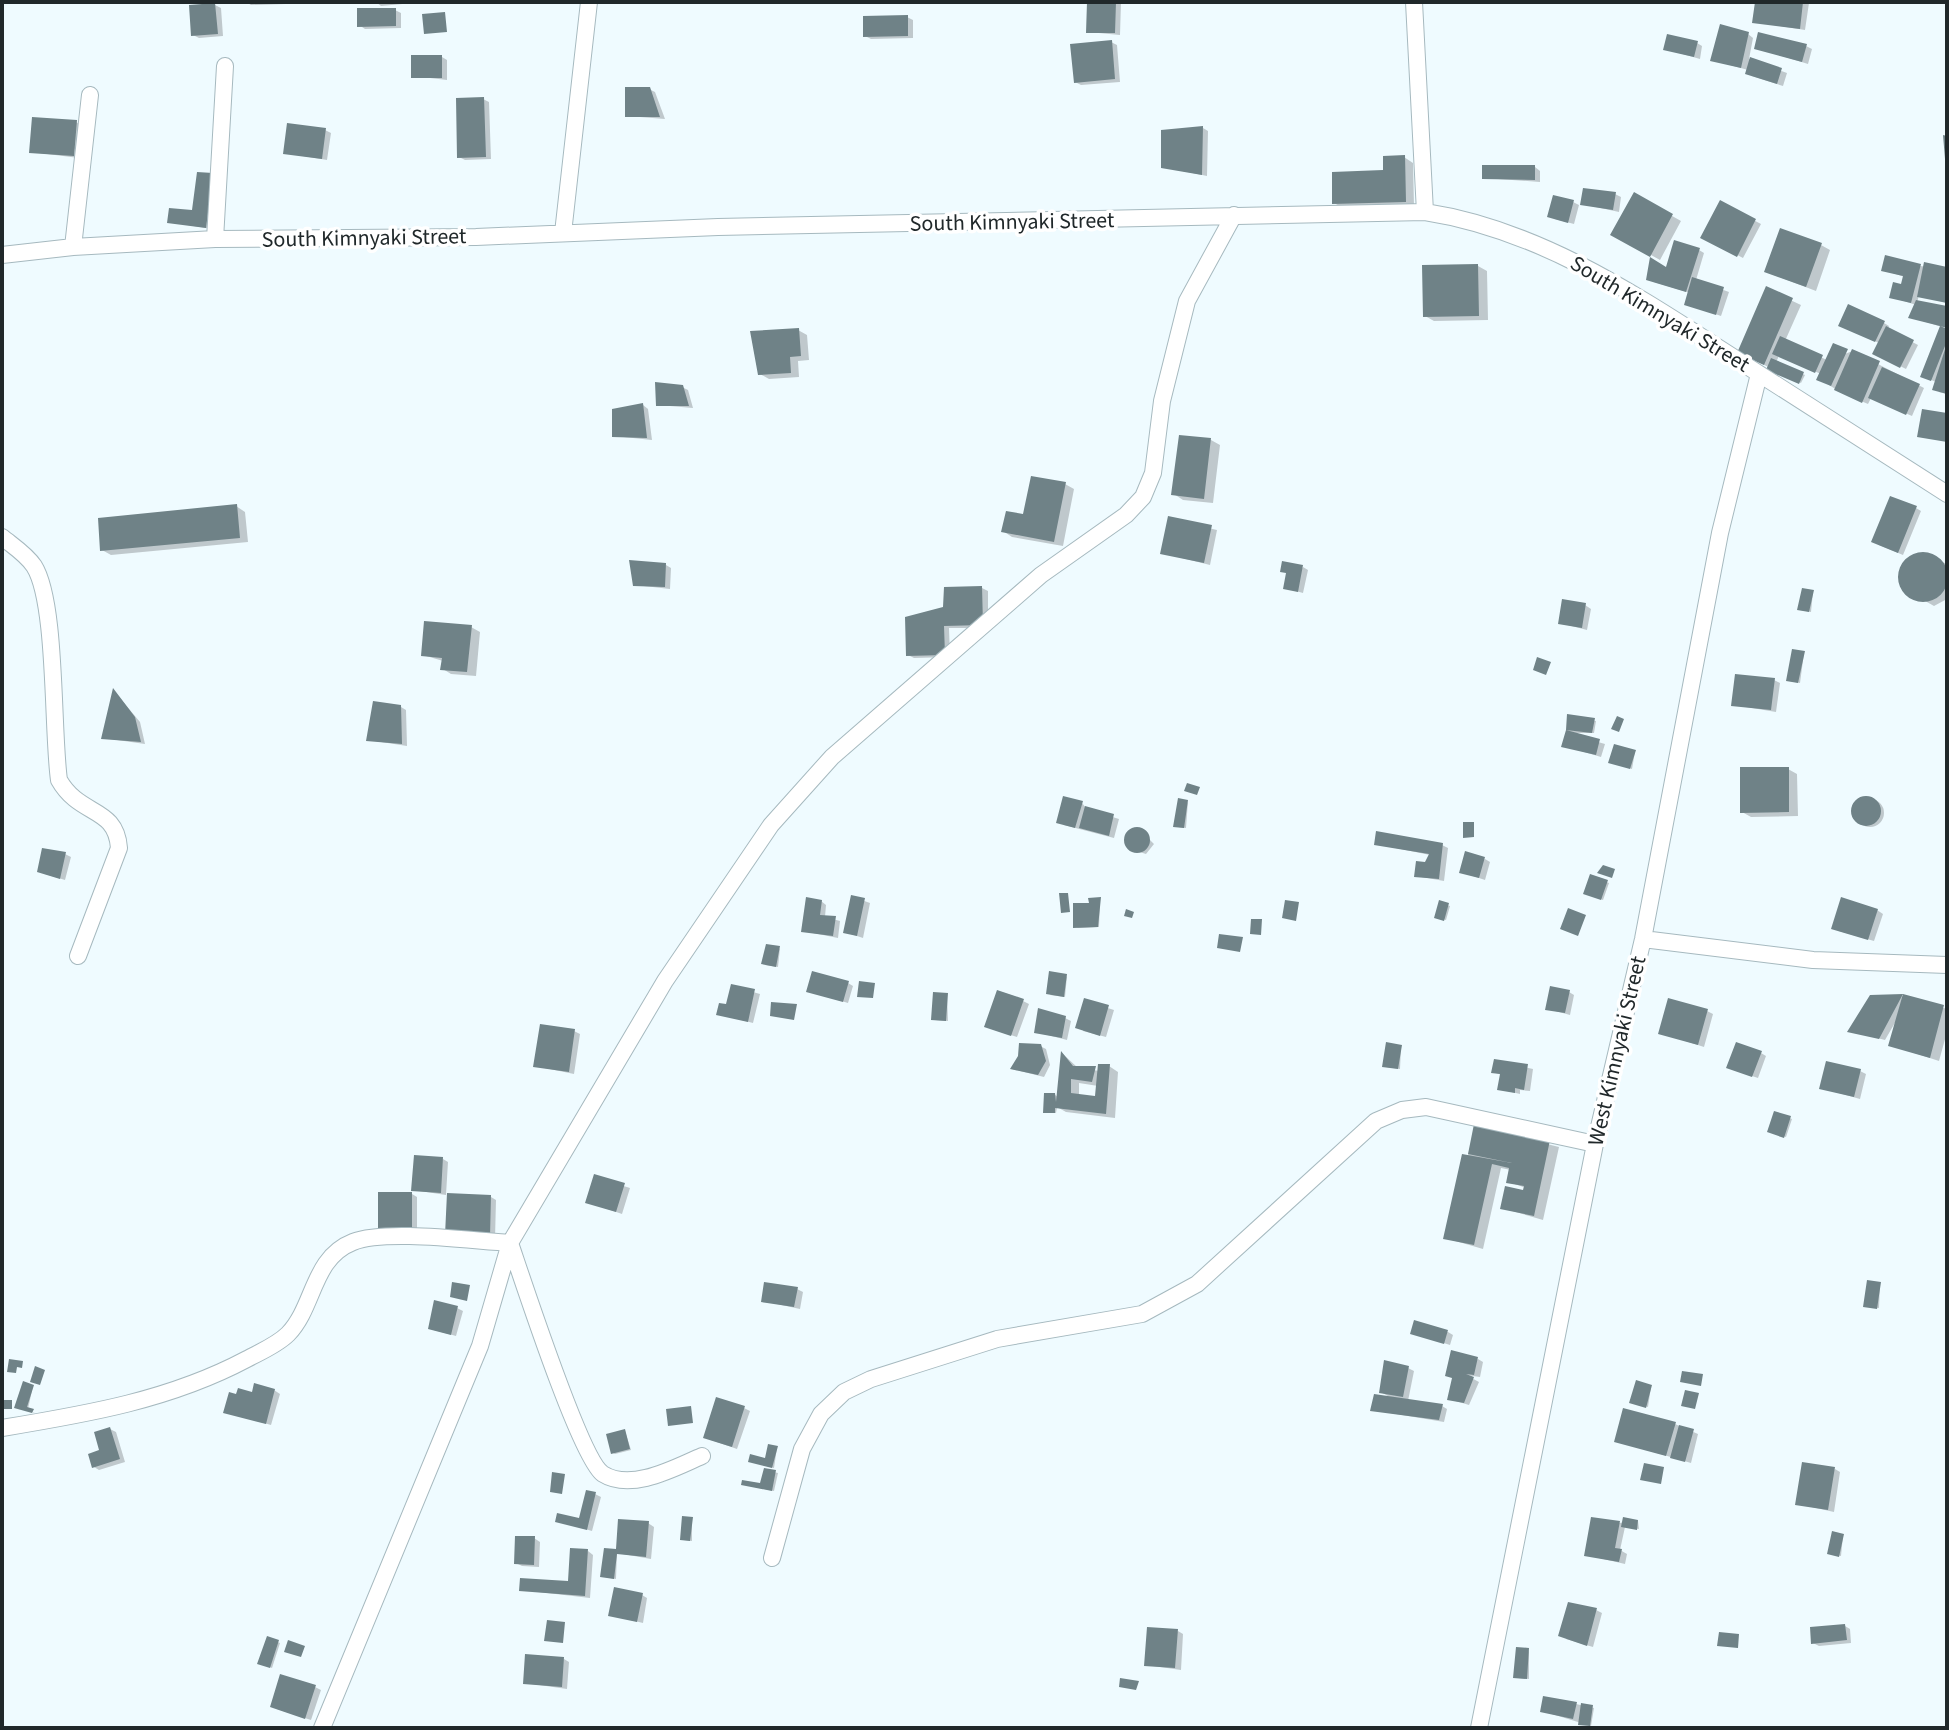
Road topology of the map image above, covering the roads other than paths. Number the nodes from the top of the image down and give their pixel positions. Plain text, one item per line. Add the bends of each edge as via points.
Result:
1 (589, 2) edge
2 (1414, 2) edge
3 (225, 66) dead end
4 (90, 95) dead end
5 (1425, 212) junction
6 (1234, 215) junction
7 (563, 233) junction
8 (215, 239) junction
9 (73, 247) junction
10 (2, 255) edge
11 (1759, 374) junction
12 (1947, 494) edge
13 (2, 537) edge
14 (1643, 939) junction
15 (78, 956) dead end
16 (1947, 965) edge
17 (1595, 1144) junction
18 (510, 1243) junction
19 (2, 1428) edge
20 (702, 1456) dead end
21 (772, 1558) dead end
22 (322, 1728) edge
23 (1479, 1728) edge

1 - 7 street
2 - 5 street
3 - 8 street
4 - 9 street
5 - 6 street, South Kimnyaki Street
5 - 11 street, South Kimnyaki Street via 1519,235 1578,263
6 - 7 street, South Kimnyaki Street
6 - 18 street via 1187,301 1162,401 1153,473 1143,497 1041,575 878,714 771,825 665,981
7 - 8 street, South Kimnyaki Street
8 - 9 street, South Kimnyaki Street
9 - 10 street, South Kimnyaki Street
11 - 12 street, South Kimnyaki Street
11 - 14 street, West Kimnyaki Street via 1720,533
13 - 15 street via 41,579 59,780 68,797 113,824 118,835 119,848
14 - 16 street via 1813,960
14 - 17 street, West Kimnyaki Street
17 - 21 street via 1426,1107 1376,1121 1197,1284 1173,1299 1142,1314 997,1339 844,1392 821,1414 802,1449
17 - 23 street, West Kimnyaki Street
18 - 19 street via 378,1237 354,1241 324,1265 296,1324 255,1355 141,1402
18 - 20 street via 545,1344 599,1470 632,1480
18 - 22 street via 480,1346

